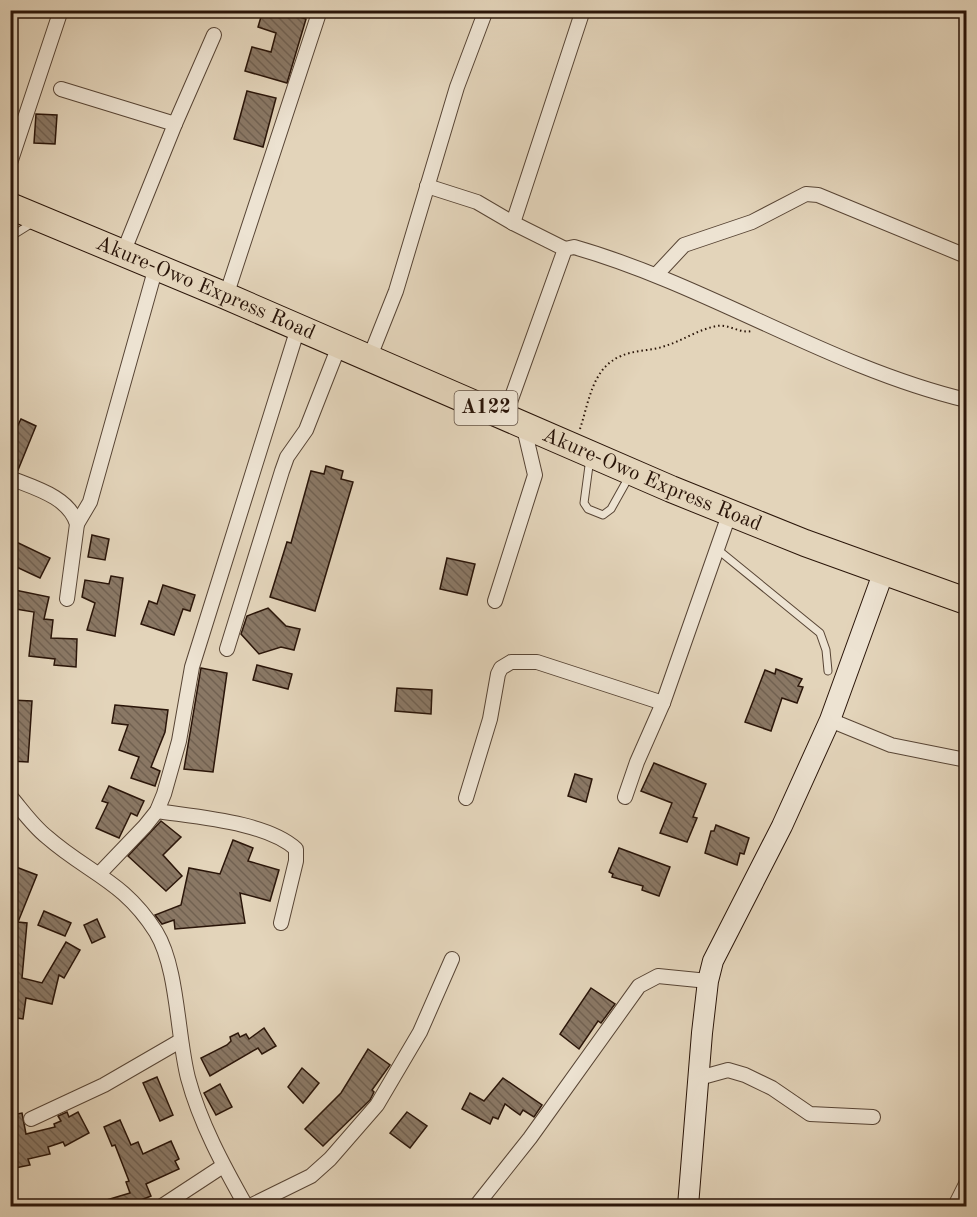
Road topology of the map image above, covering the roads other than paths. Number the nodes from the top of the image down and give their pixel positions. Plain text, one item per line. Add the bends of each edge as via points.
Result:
1 (61, 10) edge
2 (320, 10) edge
3 (486, 10) edge
4 (583, 10) edge
5 (214, 35) dead end
6 (61, 89) dead end
7 (175, 124) junction
8 (10, 163) edge
9 (427, 186) junction
10 (10, 206) edge
11 (41, 218) junction
12 (513, 223) junction
13 (10, 237) edge
14 (565, 249) junction
15 (123, 253) junction
16 (966, 256) edge
17 (156, 267) junction
18 (656, 275) junction
19 (226, 296) junction
20 (298, 328) junction
21 (339, 346) junction
22 (369, 359) junction
23 (966, 400) edge
24 (514, 420) junction
25 (583, 449) junction
26 (632, 471) junction
27 (10, 478) edge
28 (730, 512) junction
29 (77, 524) junction
30 (717, 549) junction
31 (884, 571) junction
32 (68, 599) dead end
33 (495, 601) dead end
34 (966, 601) edge
35 (226, 649) dead end
36 (828, 671) dead end
37 (663, 703) junction
38 (830, 720) junction
39 (966, 760) edge
40 (10, 796) edge
41 (625, 797) dead end
42 (466, 798) dead end
43 (157, 811) junction
44 (100, 873) junction
45 (281, 923) dead end
46 (452, 959) dead end
47 (708, 981) junction
48 (180, 1041) junction
49 (699, 1078) junction
50 (873, 1117) dead end
51 (31, 1119) dead end
52 (223, 1166) junction
53 (966, 1184) edge
54 (162, 1206) edge
55 (248, 1206) edge
56 (476, 1206) edge
57 (688, 1206) edge
58 (955, 1206) edge

1 - 8 street
2 - 19 street
3 - 9 street via 457,87
4 - 12 street
5 - 7 street
6 - 7 street
7 - 15 street
9 - 12 street via 477,202
9 - 22 street via 396,291
10 - 11 highway, Akure-Owo Express Road / A122
11 - 13 lane
11 - 15 highway, Akure-Owo Express Road / A122
12 - 14 street
14 - 18 street via 574,247 602,255
14 - 24 street
15 - 17 highway, Akure-Owo Express Road / A122
16 - 18 street via 818,195 806,194 752,222 684,245
17 - 19 highway, Akure-Owo Express Road / A122
17 - 29 street via 90,502
18 - 23 street via 825,351 922,389
19 - 20 highway, Akure-Owo Express Road / A122
20 - 21 highway, Akure-Owo Express Road / A122
20 - 43 street via 192,667 179,741
21 - 22 highway, Akure-Owo Express Road / A122
21 - 35 street via 306,430 287,457
22 - 24 highway, Akure-Owo Express Road / A122
24 - 25 highway, Akure-Owo Express Road / A122
24 - 33 street via 535,475
25 - 26 highway, Akure-Owo Express Road / A122
25 - 26 lane via 584,503 588,509 603,515 611,509
26 - 28 highway, Akure-Owo Express Road / A122
27 - 29 street via 70,507
28 - 30 street
28 - 31 highway, Akure-Owo Express Road / A122
29 - 32 street
30 - 36 lane via 820,633
30 - 37 street
31 - 34 highway, Akure-Owo Express Road / A122
31 - 38 street
37 - 41 street
37 - 42 street via 537,662 511,662 498,674 490,719
38 - 39 street via 891,745
38 - 47 street via 782,826 713,961
40 - 44 street via 47,837
43 - 44 street
43 - 45 street via 232,824 288,841 296,849 296,861
44 - 48 street via 137,905 157,934 168,968
46 - 55 street via 415,1040 377,1105 311,1176
47 - 49 street
47 - 56 street via 658,976 639,986
48 - 51 street via 104,1086
48 - 52 street via 189,1080
49 - 50 street via 728,1070 772,1088 810,1113
49 - 57 street
52 - 54 street
52 - 55 street
53 - 58 street

